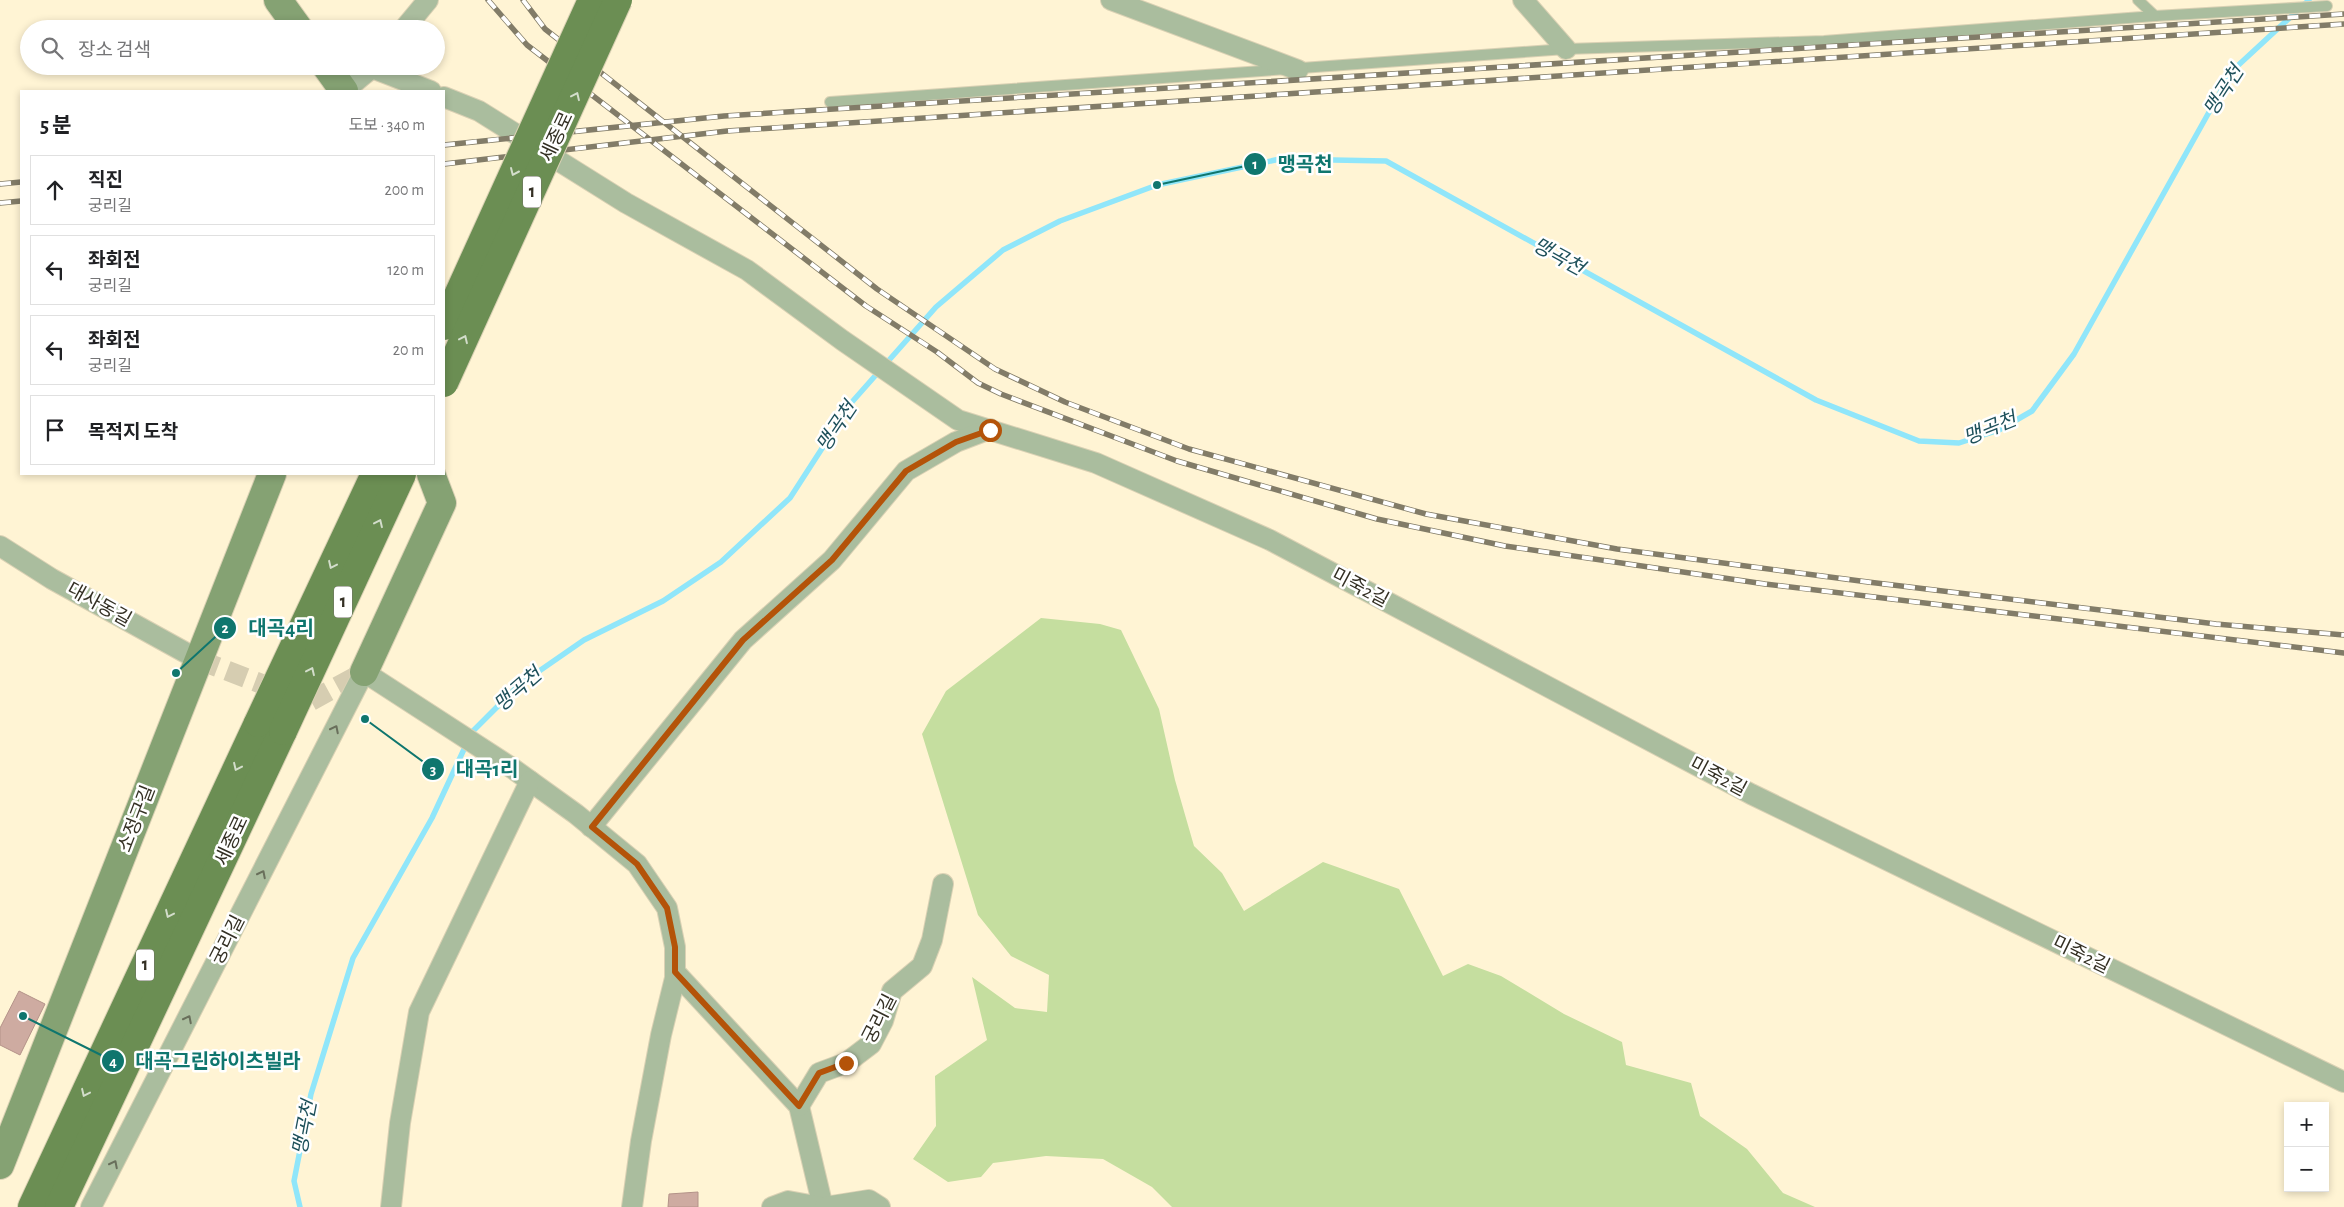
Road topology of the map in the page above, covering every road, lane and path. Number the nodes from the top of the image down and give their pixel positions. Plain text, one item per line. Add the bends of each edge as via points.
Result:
1 (278, 0) edge
2 (428, 0) edge
3 (592, 0) edge
4 (618, 0) edge
5 (1111, 0) edge
6 (1523, 0) edge
7 (2138, 0) edge
8 (2327, 6) dead end
9 (2155, 16) junction
10 (292, 20) edge
11 (411, 20) edge
12 (1566, 49) junction
13 (1298, 70) junction
14 (332, 75) edge
15 (363, 75) edge
16 (392, 75) edge
17 (343, 90) edge
18 (345, 90) edge
19 (428, 90) edge
20 (445, 97) edge
21 (830, 102) dead end
22 (445, 324) edge
23 (445, 381) edge
24 (990, 430) junction
25 (272, 475) edge
26 (375, 475) edge
27 (402, 475) edge
28 (432, 475) edge
29 (0, 546) edge
30 (199, 660) junction
31 (364, 672) junction
32 (530, 781) junction
33 (592, 827) junction
34 (942, 884) dead end
35 (675, 972) junction
36 (2344, 1082) edge
37 (799, 1106) junction
38 (7, 1125) edge
39 (0, 1165) edge
40 (32, 1207) edge
41 (59, 1207) edge
42 (91, 1207) edge
43 (390, 1207) edge
44 (632, 1207) edge
45 (772, 1207) edge
46 (823, 1207) edge
47 (880, 1207) edge

1 - 10 street
2 - 11 street
3 -> 22 main road, 세종로 / 1, bridge
23 -> 4 main road, 세종로 / 1, bridge
5 - 13 street
6 - 12 street
7 - 9 lane
8 - 9 lane
9 - 12 lane via 1824,41
12 - 13 lane
13 - 21 lane
14 - 17 street
15 - 18 street
16 - 19 street
20 - 24 street, 미죽2길 via 479,111 626,203 748,270 958,420
24 - 33 street via 956,442 906,471 832,560 743,640
24 - 36 street, 미죽2길 via 1096,463 1270,540 1751,794
25 - 30 street, 소정구길
26 -> 40 main road, 세종로 / 1, bridge
41 -> 27 main road, 세종로 / 1, bridge
28 - 31 street via 442,503
29 - 30 street, 대사동길 via 52,579
30 - 38 street, 소정구길
31 - 32 street
42 -> 31 street, 궁리길
32 - 33 street
32 - 43 street via 419,1012
33 - 35 street via 637,864 667,908 675,947
34 - 37 street, 궁리길 via 932,940 922,966 892,991 883,1021 871,1044 846,1063 819,1073
35 - 37 street
35 - 44 street via 641,1141
37 - 46 street
38 - 39 street, 소정구길
45 - 46 street via 788,1201
46 - 47 street via 869,1200

